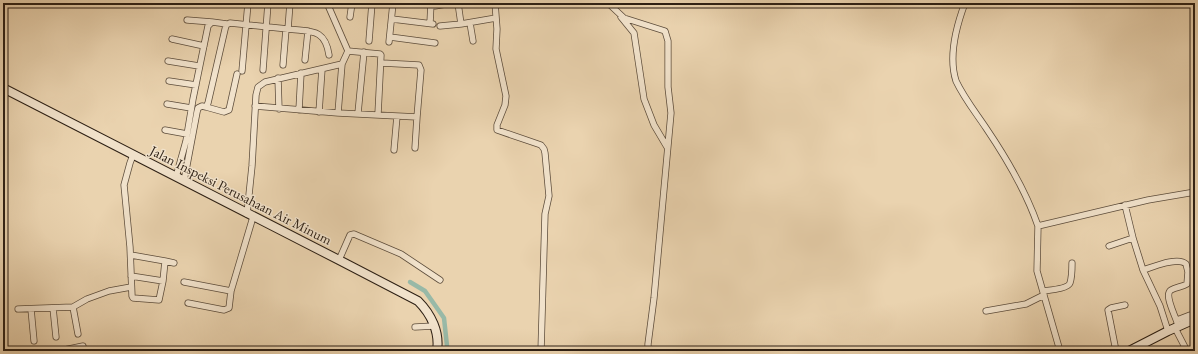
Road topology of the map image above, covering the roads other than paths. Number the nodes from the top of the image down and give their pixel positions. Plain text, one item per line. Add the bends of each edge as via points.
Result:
1 (248, 3) edge
2 (268, 3) edge
3 (290, 3) edge
4 (327, 3) edge
5 (352, 3) edge
6 (372, 3) edge
7 (393, 3) edge
8 (452, 3) edge
9 (458, 3) edge
10 (495, 3) edge
11 (608, 3) edge
12 (965, 3) edge
13 (433, 4) edge
14 (621, 16) junction
15 (350, 17) dead end
16 (496, 18) junction
17 (392, 19) junction
18 (187, 20) dead end
19 (212, 22) junction
20 (470, 23) junction
21 (227, 24) junction
22 (461, 24) junction
23 (246, 25) junction
24 (440, 26) dead end
25 (266, 27) junction
26 (287, 29) junction
27 (308, 31) junction
28 (172, 39) dead end
29 (369, 41) dead end
30 (473, 41) dead end
31 (435, 43) dead end
32 (204, 46) junction
33 (348, 51) junction
34 (364, 52) junction
35 (329, 55) dead end
36 (305, 60) dead end
37 (168, 61) dead end
38 (382, 63) junction
39 (342, 64) junction
40 (283, 65) dead end
41 (200, 66) junction
42 (322, 68) junction
43 (263, 70) dead end
44 (242, 71) dead end
45 (301, 73) junction
46 (237, 74) dead end
47 (278, 78) junction
48 (169, 81) dead end
49 (196, 85) junction
50 (3, 88) edge
51 (167, 104) dead end
52 (255, 106) junction
53 (206, 107) junction
54 (191, 108) junction
55 (279, 109) junction
56 (298, 110) junction
57 (319, 112) junction
58 (338, 113) junction
59 (358, 113) junction
60 (378, 114) junction
61 (397, 116) junction
62 (417, 117) junction
63 (164, 130) dead end
64 (187, 134) junction
65 (415, 148) dead end
66 (668, 148) junction
67 (394, 150) dead end
68 (133, 155) junction
69 (176, 177) junction
70 (184, 181) junction
71 (1195, 192) edge
72 (1126, 205) junction
73 (250, 215) junction
74 (1038, 226) junction
75 (1133, 238) junction
76 (1109, 246) dead end
77 (131, 255) junction
78 (339, 260) junction
79 (165, 261) junction
80 (174, 263) dead end
81 (1072, 263) dead end
82 (1144, 270) junction
83 (1188, 272) junction
84 (1195, 272) edge
85 (131, 276) junction
86 (440, 280) dead end
87 (163, 281) junction
88 (184, 282) dead end
89 (131, 287) junction
90 (232, 291) junction
91 (1044, 293) junction
92 (188, 303) dead end
93 (1125, 305) dead end
94 (73, 307) junction
95 (53, 308) junction
96 (18, 309) dead end
97 (31, 309) junction
98 (986, 311) dead end
99 (1192, 317) edge
100 (434, 326) junction
101 (1174, 326) junction
102 (415, 327) dead end
103 (78, 334) dead end
104 (56, 338) dead end
105 (34, 341) dead end
106 (83, 346) dead end
107 (59, 351) edge
108 (436, 351) edge
109 (541, 351) edge
110 (648, 351) edge
111 (1060, 351) edge
112 (1116, 351) edge
113 (1129, 351) edge
114 (1187, 351) edge

1 - 23 street
2 - 25 street
3 - 26 street
4 - 33 street
5 - 15 street
6 - 29 street
7 - 17 street
8 - 13 street
9 - 22 street
10 - 16 street
11 - 14 street
12 - 74 street via 952,54 953,72 956,81 1022,188
13 - 17 street via 432,24
14 - 66 street via 634,33 644,99 654,125
14 - 66 street via 659,28 668,36 671,113
16 - 20 street
16 - 109 street via 496,50 506,96 496,125 497,130 541,145 545,153 549,196 545,214
17 - 31 street via 390,40
18 - 19 street
19 - 21 street
19 - 32 street via 208,26
20 - 22 street
20 - 30 street
21 - 23 street
21 - 53 street
22 - 24 street
23 - 25 street
23 - 44 street
25 - 26 street
25 - 43 street
26 - 27 street
26 - 40 street
27 - 35 street via 317,32 322,37
27 - 36 street
28 - 32 street
32 - 41 street
33 - 34 street
33 - 39 street
34 - 38 street via 380,54
34 - 59 street
37 - 41 street
38 - 60 street
38 - 62 street via 420,65
39 - 42 street
39 - 58 street
41 - 49 street
42 - 45 street
42 - 57 street
45 - 47 street
45 - 56 street
46 - 53 street via 229,110 224,112
47 - 52 street via 258,87
47 - 55 street
48 - 49 street
49 - 54 street
50 - 68 street, Jalan Inspeksi Perusahaan Air Minum
51 - 54 street
52 - 55 street
52 - 73 street
53 - 70 street via 198,108
54 - 64 street
55 - 56 street
56 - 57 street
57 - 58 street
58 - 59 street
59 - 60 street
60 - 61 street
61 - 62 street
61 - 67 street
62 - 65 street
63 - 64 street
64 - 69 street
66 - 110 street
68 - 69 street, Jalan Inspeksi Perusahaan Air Minum
68 - 77 street via 124,185
69 - 70 street, Jalan Inspeksi Perusahaan Air Minum
70 - 73 street, Jalan Inspeksi Perusahaan Air Minum
71 - 72 street
72 - 74 street
72 - 75 street
73 - 78 street, Jalan Inspeksi Perusahaan Air Minum
73 - 90 street
74 - 91 street via 1036,265
75 - 76 street
75 - 82 street
77 - 79 street
77 - 85 street
78 - 86 street via 350,235 354,234 401,254
78 - 100 street, Jalan Inspeksi Perusahaan Air Minum via 418,302 432,318
79 - 80 street
79 - 87 street
81 - 91 street via 1069,285
82 - 83 street via 1180,261 1186,264
82 - 101 street via 1160,306
83 - 84 street
83 - 101 street via 1187,284 1169,292
85 - 87 street
85 - 89 street
87 - 89 street via 158,300 133,298
88 - 90 street
89 - 94 street via 109,291
90 - 92 street via 229,308 224,310
91 - 98 street via 1039,299 1026,304
91 - 111 street
93 - 112 street via 1108,310
94 - 95 street
94 - 103 street
95 - 97 street
95 - 104 street
96 - 97 street
97 - 105 street
99 - 101 street
100 - 102 street
100 - 108 street, Jalan Inspeksi Perusahaan Air Minum via 437,336
101 - 113 street
101 - 114 street
106 - 107 street

